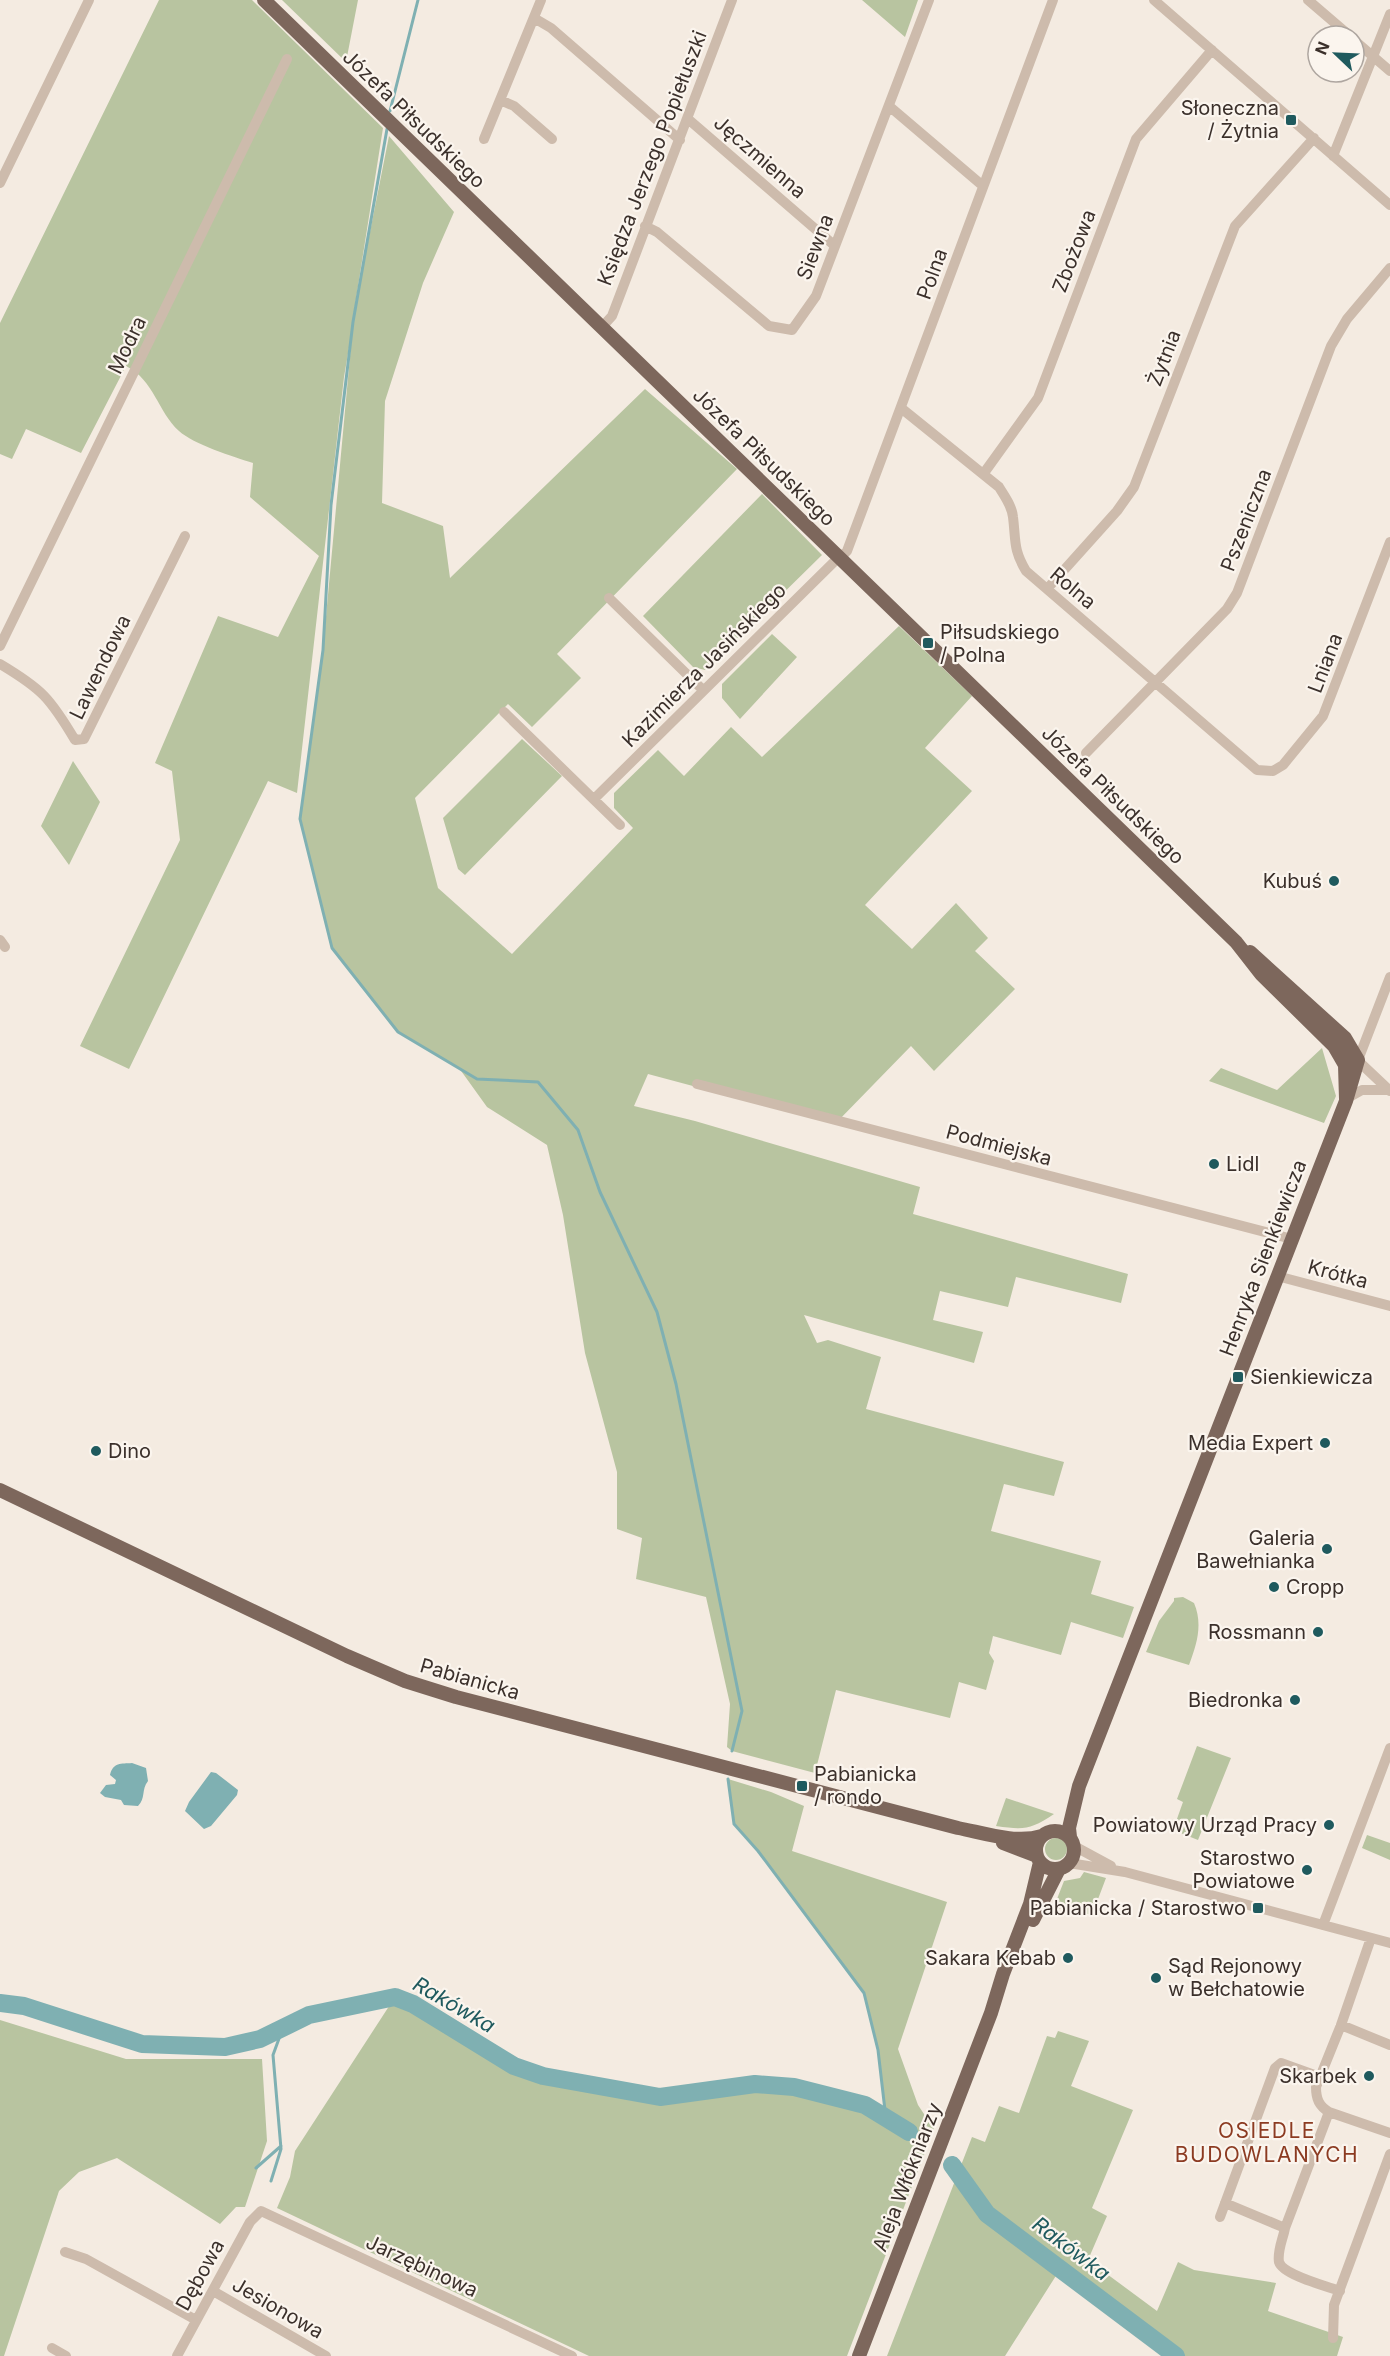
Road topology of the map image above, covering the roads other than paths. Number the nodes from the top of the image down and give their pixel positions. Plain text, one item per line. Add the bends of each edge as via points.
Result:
1 (89, 0) edge
2 (264, 0) edge
3 (541, 0) edge
4 (732, 0) edge
5 (929, 0) edge
6 (1053, 0) edge
7 (1154, 0) edge
8 (1308, 0) edge
9 (1390, 14) edge
10 (534, 18) junction
11 (1336, 24) edge
12 (1212, 50) junction
13 (1366, 50) edge
14 (1374, 57) junction
15 (287, 59) dead end
16 (1390, 71) edge
17 (500, 100) junction
18 (889, 106) junction
19 (688, 119) junction
20 (1314, 138) junction
21 (484, 139) dead end
22 (552, 139) dead end
23 (680, 140) junction
24 (1333, 156) junction
25 (0, 183) edge
26 (983, 186) junction
27 (1390, 205) edge
28 (645, 225) junction
29 (835, 246) junction
30 (1390, 268) edge
31 (602, 327) junction
32 (901, 408) junction
33 (984, 473) junction
34 (185, 536) dead end
35 (1390, 542) edge
36 (840, 557) junction
37 (1047, 589) junction
38 (609, 598) dead end
39 (0, 646) edge
40 (0, 664) edge
41 (1156, 682) junction
42 (703, 690) junction
43 (504, 712) dead end
44 (1086, 753) dead end
45 (1262, 771) joint
46 (594, 799) junction
47 (620, 825) dead end
48 (1236, 942) junction
49 (1390, 977) edge
50 (1368, 1034) junction
51 (1345, 1038) junction
52 (1329, 1040) junction
53 (1358, 1060) junction
54 (697, 1084) dead end
55 (1390, 1090) edge
56 (1346, 1099) junction
57 (1292, 1239) junction
58 (1277, 1276) junction
59 (1390, 1306) edge
60 (0, 1490) edge
61 (1390, 1748) edge
62 (1079, 1786) junction
63 (958, 1828) junction
64 (1047, 1834) junction
65 (1072, 1842) junction
66 (1039, 1859) junction
67 (1064, 1866) junction
68 (1125, 1872) junction
69 (1323, 1925) junction
70 (1371, 1938) junction
71 (1390, 1943) edge
72 (992, 2013) junction
73 (1341, 2025) junction
74 (1390, 2045) edge
75 (1320, 2077) junction
76 (1329, 2112) junction
77 (1390, 2133) edge
78 (1390, 2154) edge
79 (1225, 2203) junction
80 (256, 2213) joint
81 (1220, 2217) dead end
82 (1285, 2228) junction
83 (65, 2252) dead end
84 (213, 2291) junction
85 (1340, 2291) junction
86 (196, 2320) junction
87 (1333, 2338) dead end
88 (52, 2348) dead end
89 (66, 2356) edge
90 (177, 2356) edge
91 (326, 2356) edge
92 (572, 2356) edge
93 (859, 2356) edge

1 - 25 street
2 - 31 main road, Józefa Piłsudskiego
3 - 10 street
4 - 19 street, Księdza Jerzego Popiełuszki
5 - 18 street, Siewna
6 - 26 street, Polna
7 - 12 street
8 - 11 street
9 - 14 street
10 - 17 street
10 - 23 street via 551,28
12 - 20 street
12 - 33 street, Zbożowa via 1136,139 1038,398
13 - 14 street
14 - 16 street
14 - 24 street
15 - 39 street, Modra
17 - 21 street
17 - 22 street via 514,106
18 - 26 street
18 - 29 street, Siewna
19 - 23 street, Księdza Jerzego Popiełuszki
19 - 29 street, Jęczmienna
20 - 24 street
20 - 37 street, Żytnia via 1235,225 1134,488
23 - 28 street, Księdza Jerzego Popiełuszki
24 - 27 street
26 - 32 street, Polna
28 - 29 street, Siewna via 769,326 782,330 792,330 816,296
28 - 31 street, Księdza Jerzego Popiełuszki via 612,316
30 - 41 street, Pszeniczna via 1347,318 1331,346 1238,593
31 - 36 main road, Józefa Piłsudskiego
32 - 33 street, Rolna
32 - 36 street, Polna via 847,551
33 - 37 street, Rolna via 1010,504 1017,557 1026,571
34 - 40 street, Lawendowa via 84,740 75,740 54,704 33,684
35 - 45 street, Lniana via 1323,716 1283,765 1274,771
36 - 42 street, Kazimierza Jasińskiego
36 - 48 main road, Józefa Piłsudskiego
37 - 41 street, Rolna
38 - 42 street
41 - 44 street, Pszeniczna
41 - 45 street, Rolna via 1245,762
42 - 46 street, Kazimierza Jasińskiego
43 - 46 street
46 - 47 street
48 - 51 main road, Józefa Piłsudskiego via 1269,967
48 - 52 main road, Józefa Piłsudskiego via 1261,974
49 - 50 street, Henryka Sienkiewicza
50 - 51 street
50 - 53 street, Henryka Sienkiewicza
51 - 53 main road, Józefa Piłsudskiego
52 - 53 street, Józefa Piłsudskiego
52 - 56 main road via 1345,1065
53 - 55 street, Józefa Piłsudskiego
53 - 56 main road, Henryka Sienkiewicza
54 - 57 street, Podmiejska
55 - 56 street via 1362,1090
56 - 57 main road, Henryka Sienkiewicza
57 - 58 main road, Henryka Sienkiewicza
58 - 59 street, Krótka
58 - 62 main road, Henryka Sienkiewicza
60 - 63 main road, Pabianicka via 405,1681
61 - 69 street
62 - 64 main road, Henryka Sienkiewicza
62 - 65 main road, Henryka Sienkiewicza via 1070,1828
63 - 64 main road, Pabianicka via 1012,1838 1033,1839
63 - 66 main road, Pabianicka
64 - 65 main road via 1064,1833
64 - 66 main road via 1036,1848
65 - 67 main road via 1074,1854
65 - 68 street via 1089,1856
66 - 67 main road via 1046,1867
66 - 72 main road, Aleja Włókniarzy via 1030,1904
67 - 68 street
67 - 72 main road, Aleja Włókniarzy via 1048,1887
68 - 69 street
69 - 70 street
70 - 71 street
70 - 73 street
72 - 93 main road, Aleja Włókniarzy
73 - 74 street
73 - 75 street
75 - 76 street via 1316,2096 1321,2107
75 - 79 street via 1281,2063 1275,2068
76 - 77 street
76 - 82 street
78 - 85 street
79 - 81 street
79 - 82 street
80 - 84 street, Dębowa
80 - 92 street, Jarzębinowa via 270,2213
82 - 85 street via 1279,2253 1282,2268
83 - 86 street via 86,2259
84 - 86 street, Dębowa
84 - 91 street, Jesionowa
85 - 87 street via 1334,2305
86 - 90 street, Dębowa
88 - 89 street

